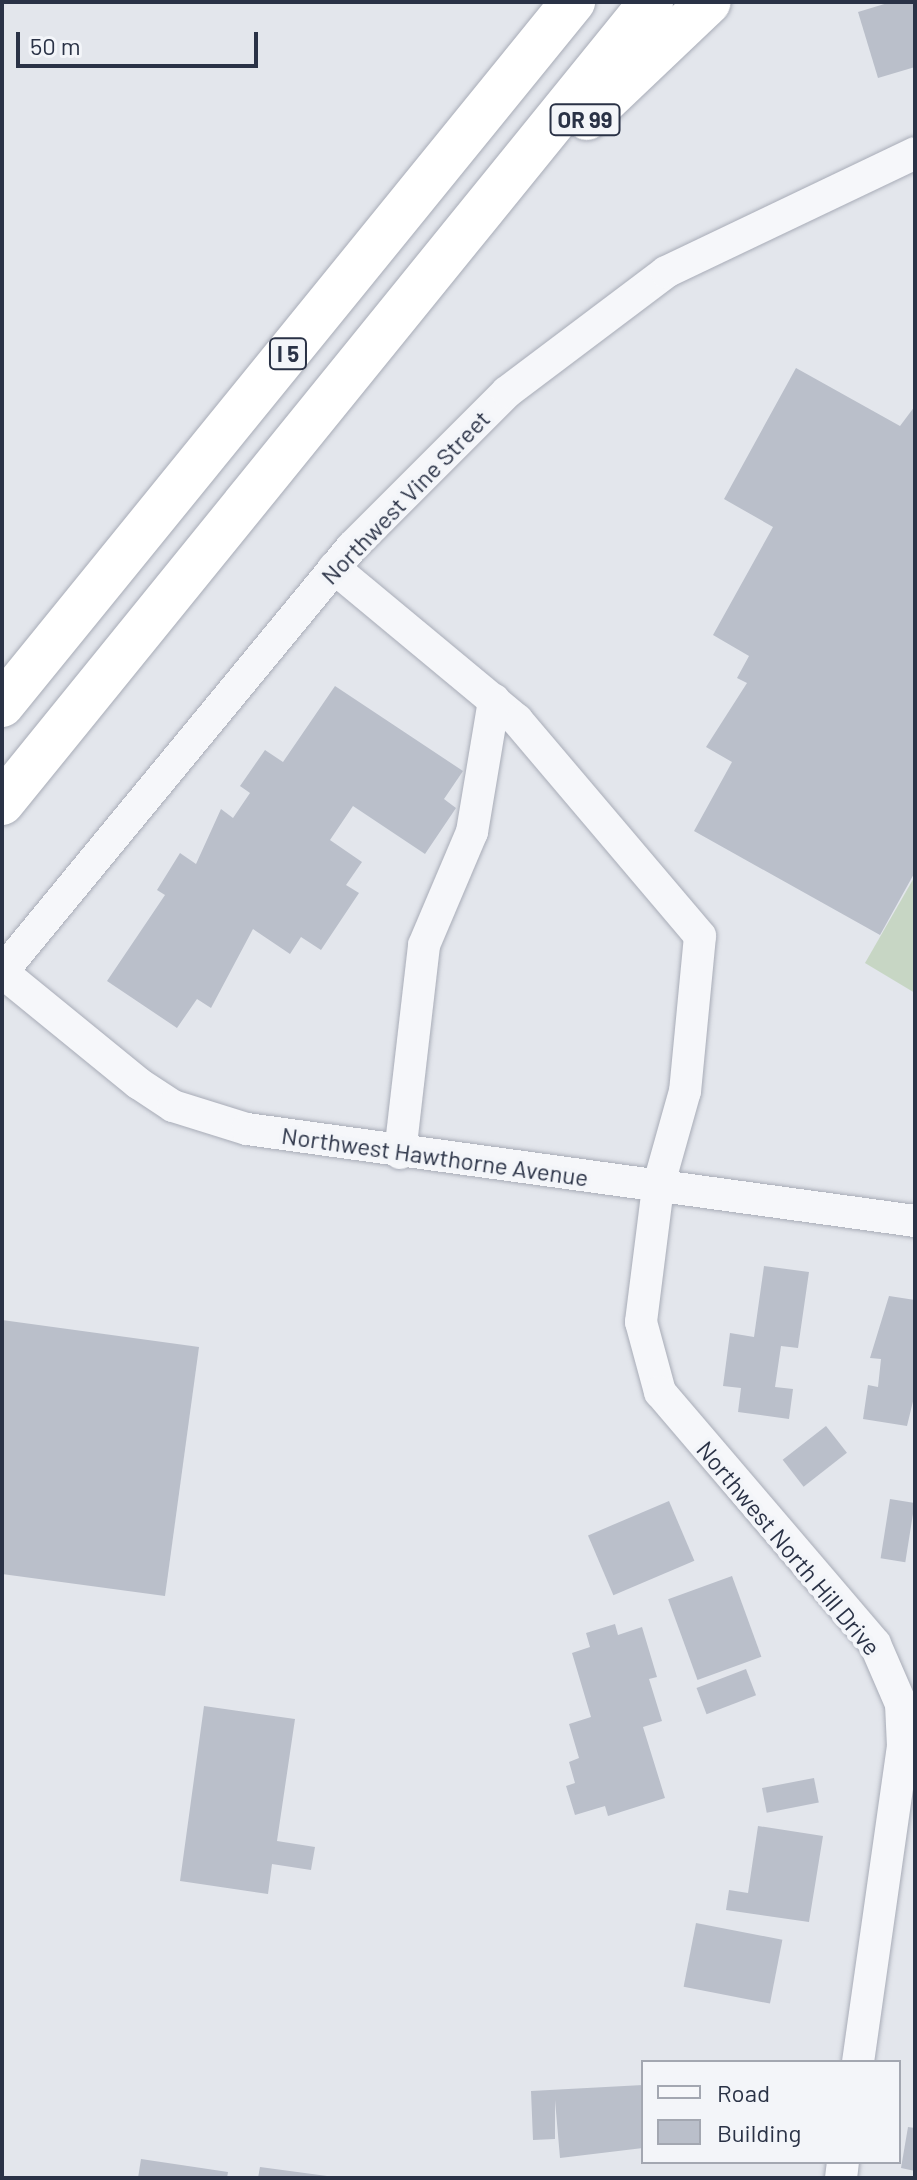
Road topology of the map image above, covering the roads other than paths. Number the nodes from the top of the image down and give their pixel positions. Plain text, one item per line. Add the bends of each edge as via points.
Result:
1 (573, 2) edge
2 (651, 2) edge
3 (709, 2) edge
4 (915, 153) edge
5 (460, 238) junction
6 (334, 568) junction
7 (494, 700) junction
8 (2, 705) edge
9 (2, 803) edge
10 (2, 972) edge
11 (400, 1153) junction
12 (658, 1187) junction
13 (915, 1221) edge
14 (858, 2060) edge

1 - 8 highway, I 5
2 - 5 highway, I 5
3 - 5 highway, OR 99
4 - 6 street, Northwest Vine Street via 750,226 593,321 439,454
5 - 9 highway, I 5
6 - 7 street, Northwest North Hill Drive
6 - 10 street, Northwest Vine Street
7 - 11 street via 472,832 424,945
7 - 12 street, Northwest North Hill Drive via 700,936 685,1091
10 - 11 street, Northwest Hawthorne Avenue via 173,1106 247,1129
11 - 12 street, Northwest Hawthorne Avenue
12 - 13 street, Northwest Hawthorne Avenue
12 - 14 street, Northwest North Hill Drive via 641,1322 660,1392 875,1644 901,1704 903,1746

